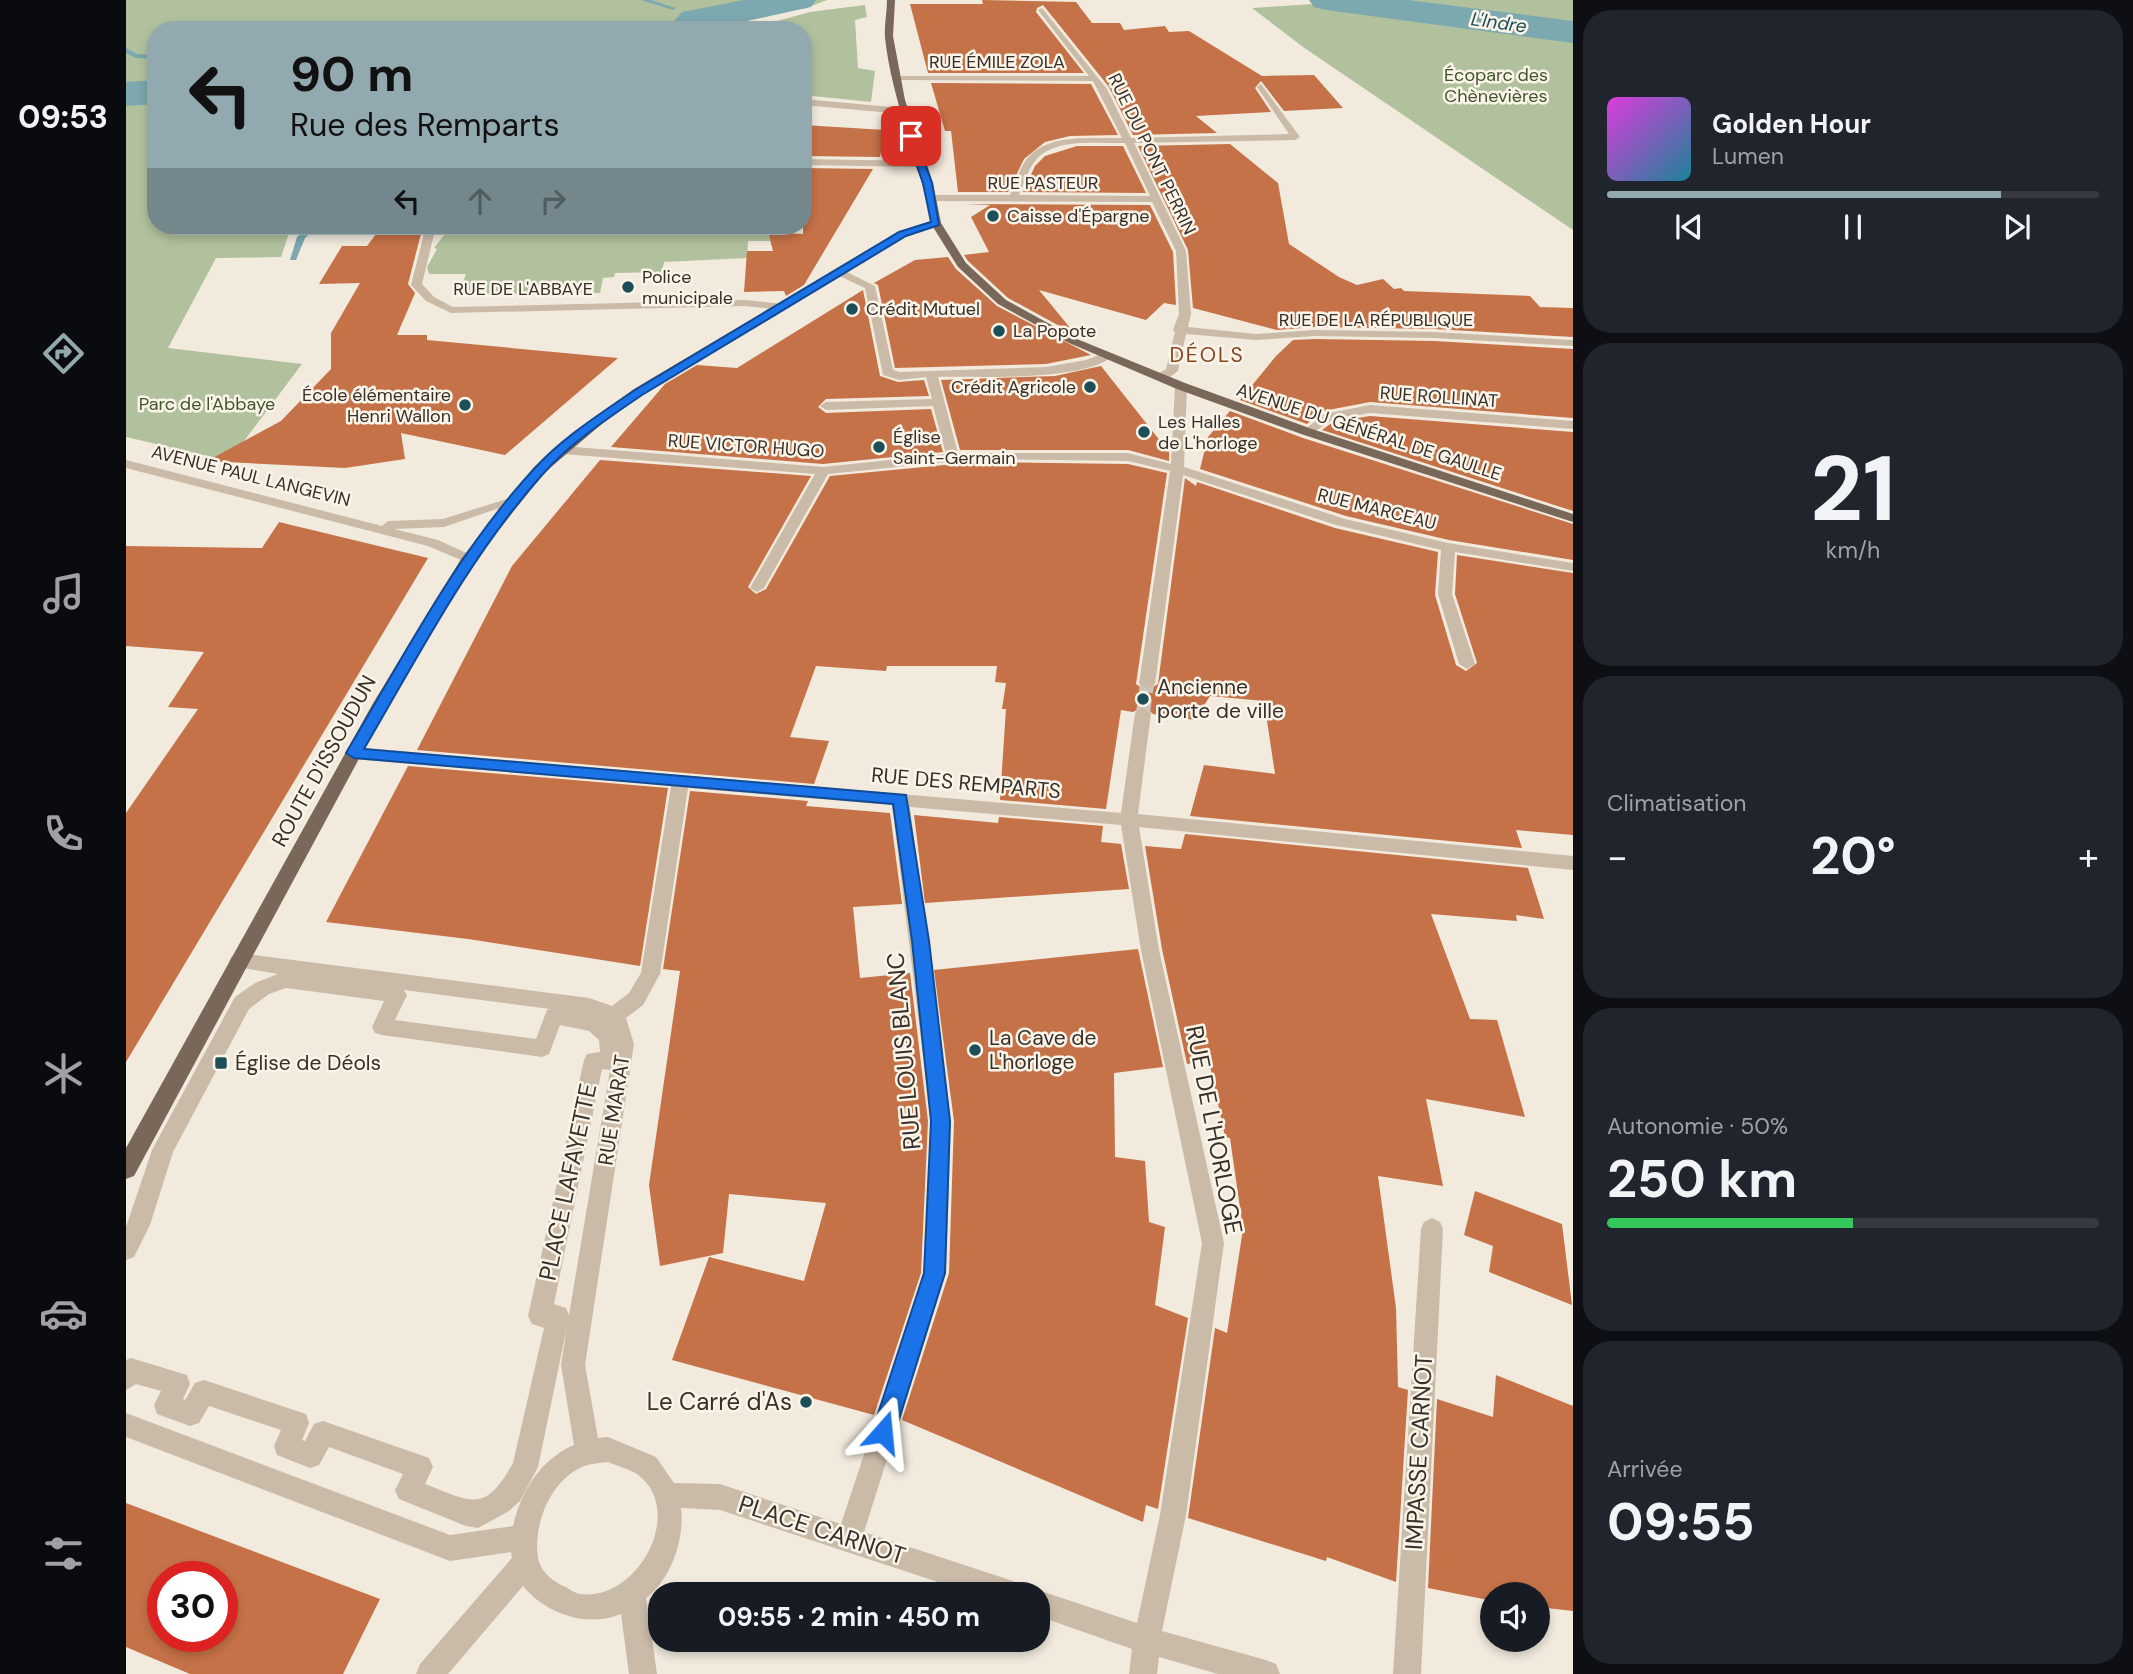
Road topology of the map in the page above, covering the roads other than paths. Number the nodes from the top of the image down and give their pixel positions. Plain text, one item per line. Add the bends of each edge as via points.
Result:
1 (892, 1) edge
2 (1042, 10) dead end
3 (897, 78) junction
4 (1096, 79) junction
5 (1261, 87) dead end
6 (812, 103) edge
7 (903, 111) junction
8 (1129, 142) junction
9 (812, 162) edge
10 (920, 164) junction
11 (931, 198) junction
12 (1013, 199) junction
13 (1154, 199) junction
14 (936, 223) junction
15 (428, 235) edge
16 (839, 272) junction
17 (784, 307) junction
18 (1179, 330) junction
19 (1573, 343) edge
20 (1107, 356) junction
21 (931, 373) junction
22 (1161, 377) junction
23 (1181, 386) junction
24 (938, 402) junction
25 (826, 406) dead end
26 (1573, 425) edge
27 (1308, 432) junction
28 (563, 450) junction
29 (953, 457) junction
30 (126, 464) edge
31 (1177, 469) junction
32 (822, 471) junction
33 (513, 501) junction
34 (1573, 518) edge
35 (367, 526) junction
36 (1448, 547) junction
37 (468, 559) junction
38 (1573, 567) edge
39 (757, 588) dead end
40 (1467, 664) dead end
41 (1147, 684) tunnel mouth
42 (1143, 713) tunnel mouth
43 (354, 753) junction
44 (680, 782) junction
45 (900, 799) junction
46 (1129, 820) junction
47 (1573, 863) edge
48 (239, 961) junction
49 (615, 1015) junction
50 (126, 1169) edge
51 (1432, 1229) dead end
52 (126, 1249) edge
53 (126, 1378) edge
54 (126, 1425) edge
55 (588, 1452) junction
56 (668, 1495) junction
57 (849, 1539) junction
58 (525, 1550) junction
59 (977, 1582) edge
60 (632, 1595) junction
61 (1050, 1607) edge
62 (1147, 1640) junction
63 (430, 1674) edge
64 (643, 1674) edge
65 (1143, 1674) edge
66 (1266, 1674) edge
67 (1407, 1674) edge

1 - 3 main road, AVENUE DU GÉNÉRAL DE GAULLE via 889,36
2 - 4 street, RUE DU PONT PERRIN
3 - 4 street, RUE ÉMILE ZOLA
3 - 7 main road, AVENUE DU GÉNÉRAL DE GAULLE
4 - 8 street, RUE DU PONT PERRIN
5 - 8 street via 1295,137
6 - 7 street
7 - 10 main road, AVENUE DU GÉNÉRAL DE GAULLE
8 - 12 street via 1046,146 1035,152
8 - 13 street, RUE DU PONT PERRIN
9 - 10 street
10 - 11 main road, AVENUE DU GÉNÉRAL DE GAULLE
11 - 12 street, RUE PASTEUR
11 - 14 main road, AVENUE DU GÉNÉRAL DE GAULLE
12 - 13 street, RUE PASTEUR
13 - 18 street, RUE DU PONT PERRIN via 1181,251 1185,314
14 - 16 main road, ROUTE D'ISSOUDUN via 902,234
14 - 20 main road, AVENUE DU GÉNÉRAL DE GAULLE via 962,265 1002,302
15 - 17 street, RUE DE L'ABBAYE via 415,285 451,310 745,303
16 - 17 main road, ROUTE D'ISSOUDUN
16 - 21 street via 870,286 887,372 899,376
17 - 28 main road, ROUTE D'ISSOUDUN via 638,392
18 - 19 street, RUE DE LA RÉPUBLIQUE via 1256,337 1341,333
18 - 22 street, RUE DU PONT PERRIN via 1172,371
20 - 21 street via 1091,365 1063,369
20 - 22 main road, AVENUE DU GÉNÉRAL DE GAULLE
21 - 24 street
22 - 23 main road, AVENUE DU GÉNÉRAL DE GAULLE
23 - 27 main road, AVENUE DU GÉNÉRAL DE GAULLE
23 - 31 street
24 - 25 street
24 - 29 street
26 - 27 street, RUE ROLLINAT via 1370,409 1328,418
27 - 34 main road, AVENUE DU GÉNÉRAL DE GAULLE
28 - 32 street, RUE VICTOR HUGO
28 - 33 main road, ROUTE D'ISSOUDUN
29 - 31 street, RUE VICTOR HUGO via 1128,457
29 - 32 street, RUE VICTOR HUGO
30 - 35 street, AVENUE PAUL LANGEVIN
31 - 36 street, RUE MARCEAU via 1341,522
31 - 41 street
32 - 39 street
33 - 35 street, AVENUE PAUL LANGEVIN via 444,523
33 - 37 main road, ROUTE D'ISSOUDUN
35 - 37 street, AVENUE PAUL LANGEVIN via 433,543
36 - 38 street, RUE MARCEAU
36 - 40 street via 1445,594
37 - 43 main road, ROUTE D'ISSOUDUN
42 - 46 street, RUE DE L'HORLOGE
43 - 44 street, RUE DES REMPARTS
43 - 48 main road, ROUTE D'ISSOUDUN
44 - 45 street, RUE DES REMPARTS
44 - 49 street via 650,974 636,999
45 - 46 street, RUE DES REMPARTS
45 - 57 street, RUE LOUIS BLANC via 941,1121 935,1273
46 - 47 street, RUE DES REMPARTS
46 - 62 street, RUE DE L'HORLOGE via 1150,950 1213,1243 1173,1515
48 - 49 street via 589,1006
48 - 50 main road, ROUTE D'ISSOUDUN
49 - 55 street, RUE MARAT via 624,1044 573,1365
51 - 67 street, IMPASSE CARNOT
52 - 53 street, PLACE LAFAYETTE via 139,1225 163,1150 242,1003 275,982 286,979 397,995 382,1027 542,1048 554,1016 593,1022 610,1041 610,1061 594,1060 540,1316 558,1316 525,1468 512,1492 500,1502 478,1515 466,1513 408,1490 420,1466 323,1433 310,1456 286,1446 297,1423 204,1392 190,1414 166,1405 178,1384 131,1370
54 - 58 street via 450,1548
55 - 56 street via 608,1449 645,1462
55 - 58 street via 568,1460 537,1493 528,1514
56 - 57 street, PLACE CARNOT via 720,1497
56 - 60 street via 671,1521 666,1549 652,1575
57 - 59 street, PLACE CARNOT
58 - 60 street via 538,1586 557,1601 581,1609 606,1607
58 - 63 street
60 - 64 street
61 - 62 street
62 - 65 street, RUE DE L'HORLOGE
62 - 66 street

